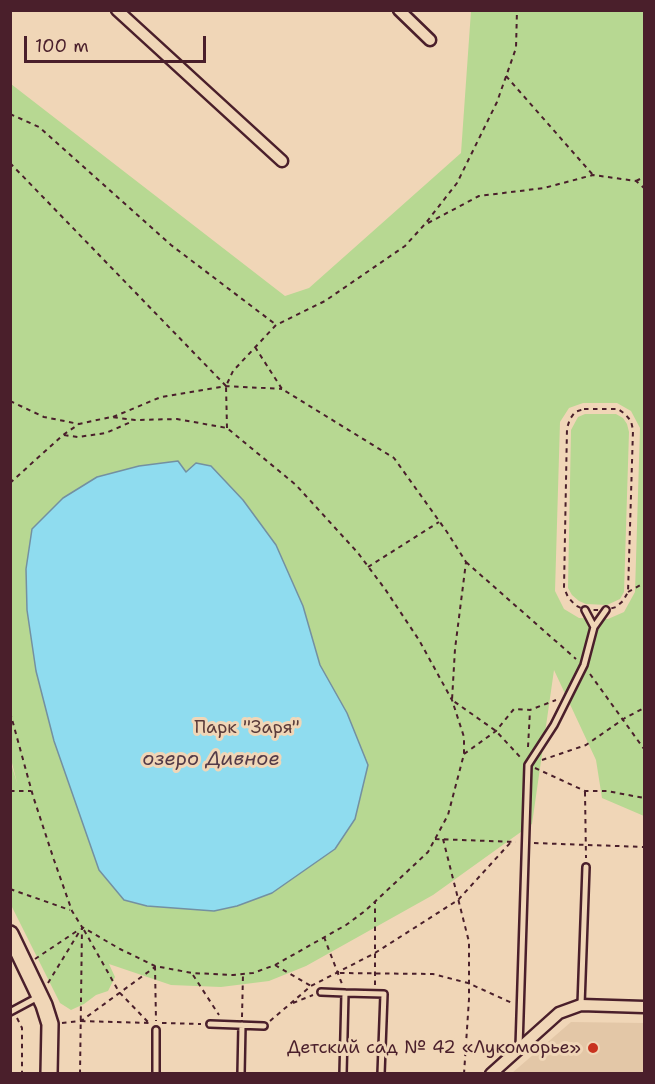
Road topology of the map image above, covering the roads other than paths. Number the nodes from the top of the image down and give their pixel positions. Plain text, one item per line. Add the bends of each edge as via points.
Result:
1 (117, 10) edge
2 (399, 10) edge
3 (430, 39) dead end
4 (282, 161) dead end
5 (585, 610) road end
6 (606, 610) road end
7 (594, 627) junction
8 (586, 867) road end
9 (10, 934) edge
10 (321, 992) road end
11 (345, 993) junction
12 (40, 996) junction
13 (581, 1005) junction
14 (645, 1007) edge
15 (12, 1012) edge
16 (210, 1024) road end
17 (242, 1025) junction
18 (264, 1026) road end
19 (156, 1027) road end
20 (519, 1048) junction
21 (49, 1074) edge
22 (156, 1074) edge
23 (241, 1074) edge
24 (343, 1074) edge
25 (381, 1074) edge
26 (491, 1074) edge

1 - 4 street
2 - 3 street
5 - 7 lane
6 - 7 lane
7 - 20 lane via 584,665 554,725 528,765
8 - 13 lane
9 - 12 street
10 - 11 lane
11 - 24 lane
11 - 25 lane via 384,994
12 - 15 lane
12 - 21 street via 50,1024
13 - 14 street
13 - 20 street via 560,1013
16 - 17 lane
17 - 18 lane
17 - 23 lane
19 - 22 lane
20 - 26 street

